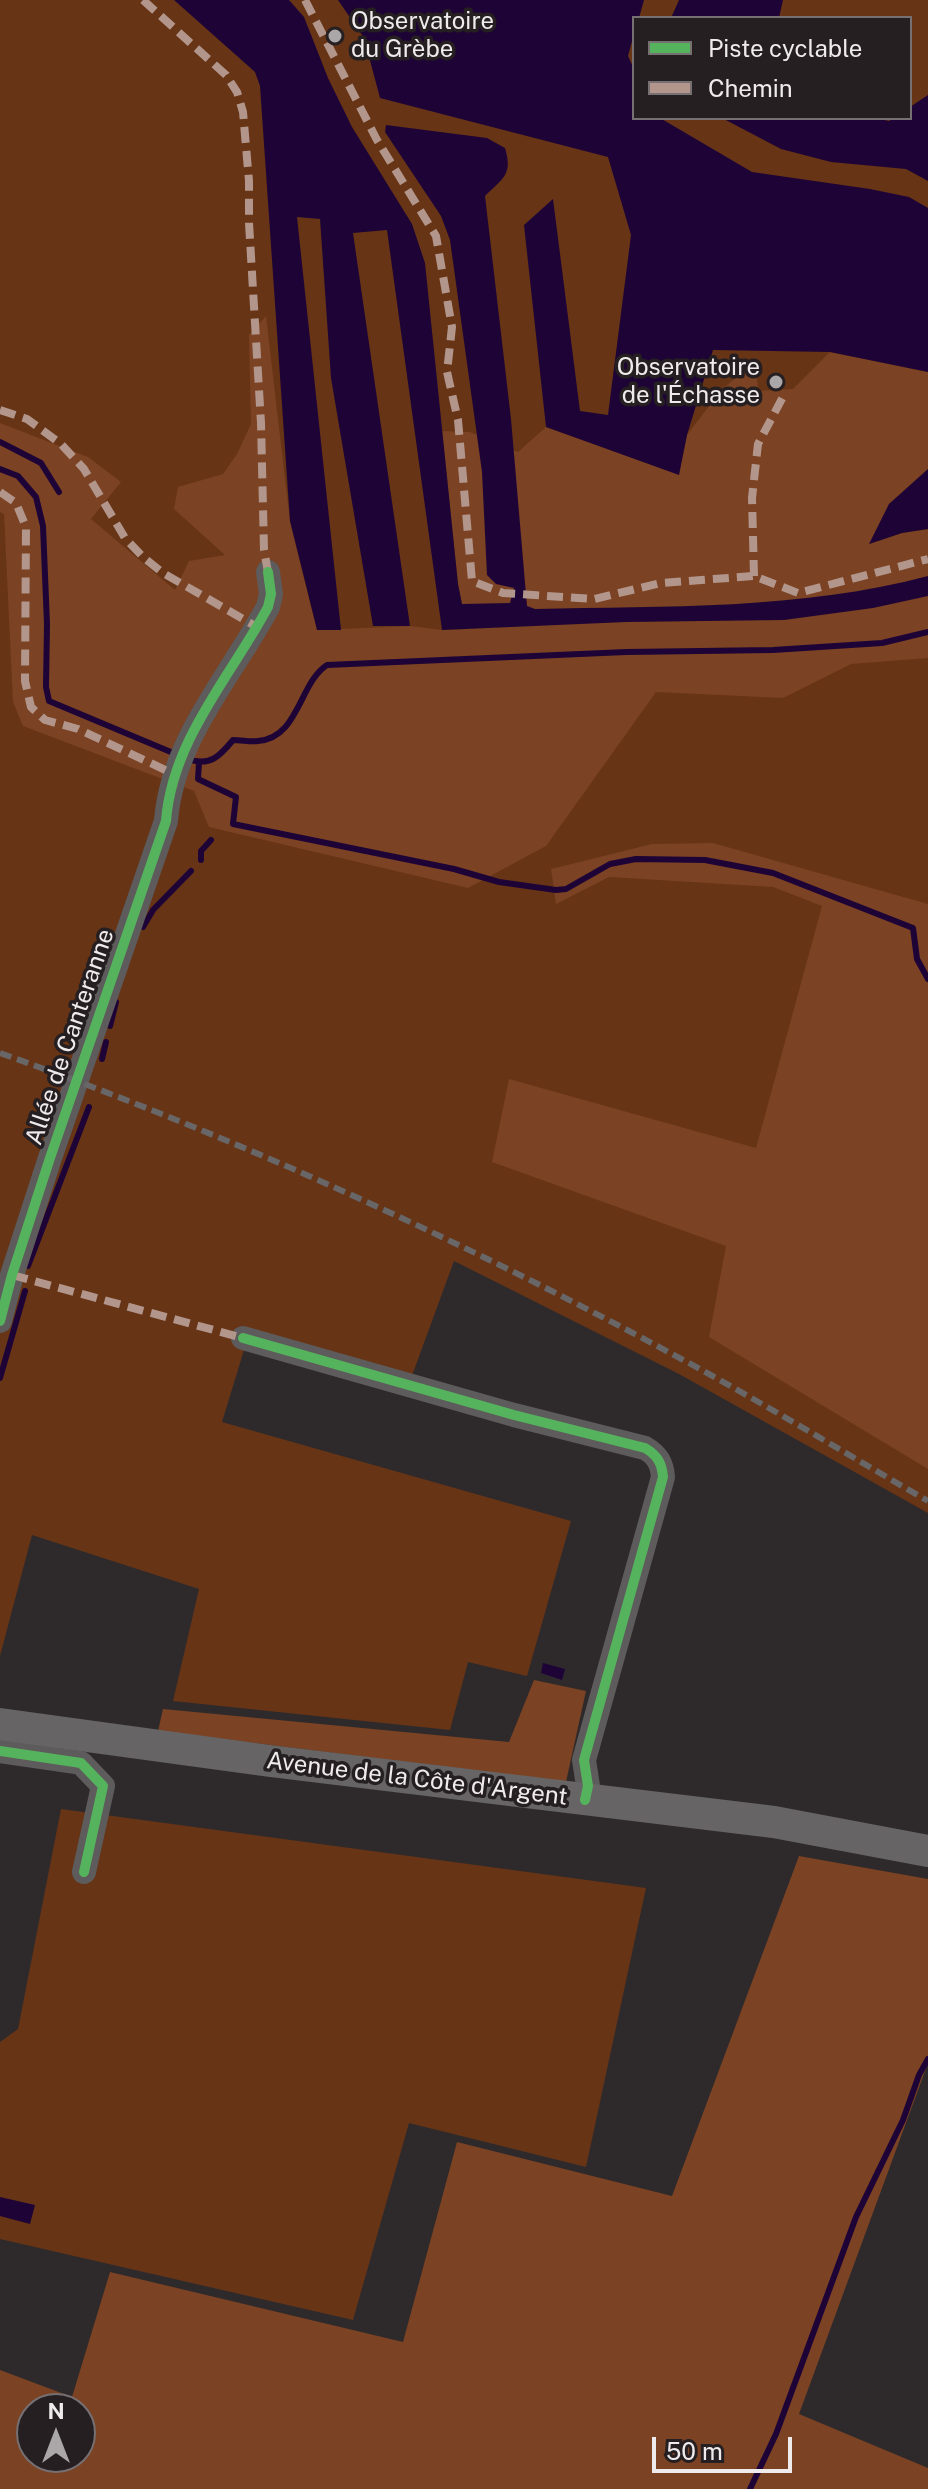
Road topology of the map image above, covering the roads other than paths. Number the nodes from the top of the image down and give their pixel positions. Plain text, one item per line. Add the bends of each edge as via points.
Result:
1 (268, 572) dead end
2 (0, 1321) edge
3 (243, 1338) dead end
4 (0, 1724) edge
5 (82, 1750) junction
6 (0, 1751) edge
7 (585, 1800) junction
8 (928, 1851) edge
9 (84, 1872) dead end

1 - 2 street, Allée de Canteranne via 268,607 211,698 168,797 166,821
3 - 7 street via 645,1448 658,1459 663,1477 584,1760
4 - 5 main road, Avenue de la Côte d'Argent
5 - 6 street
5 - 7 main road, Avenue de la Côte d'Argent
5 - 9 street via 103,1786
7 - 8 main road, Avenue de la Côte d'Argent via 821,1829

